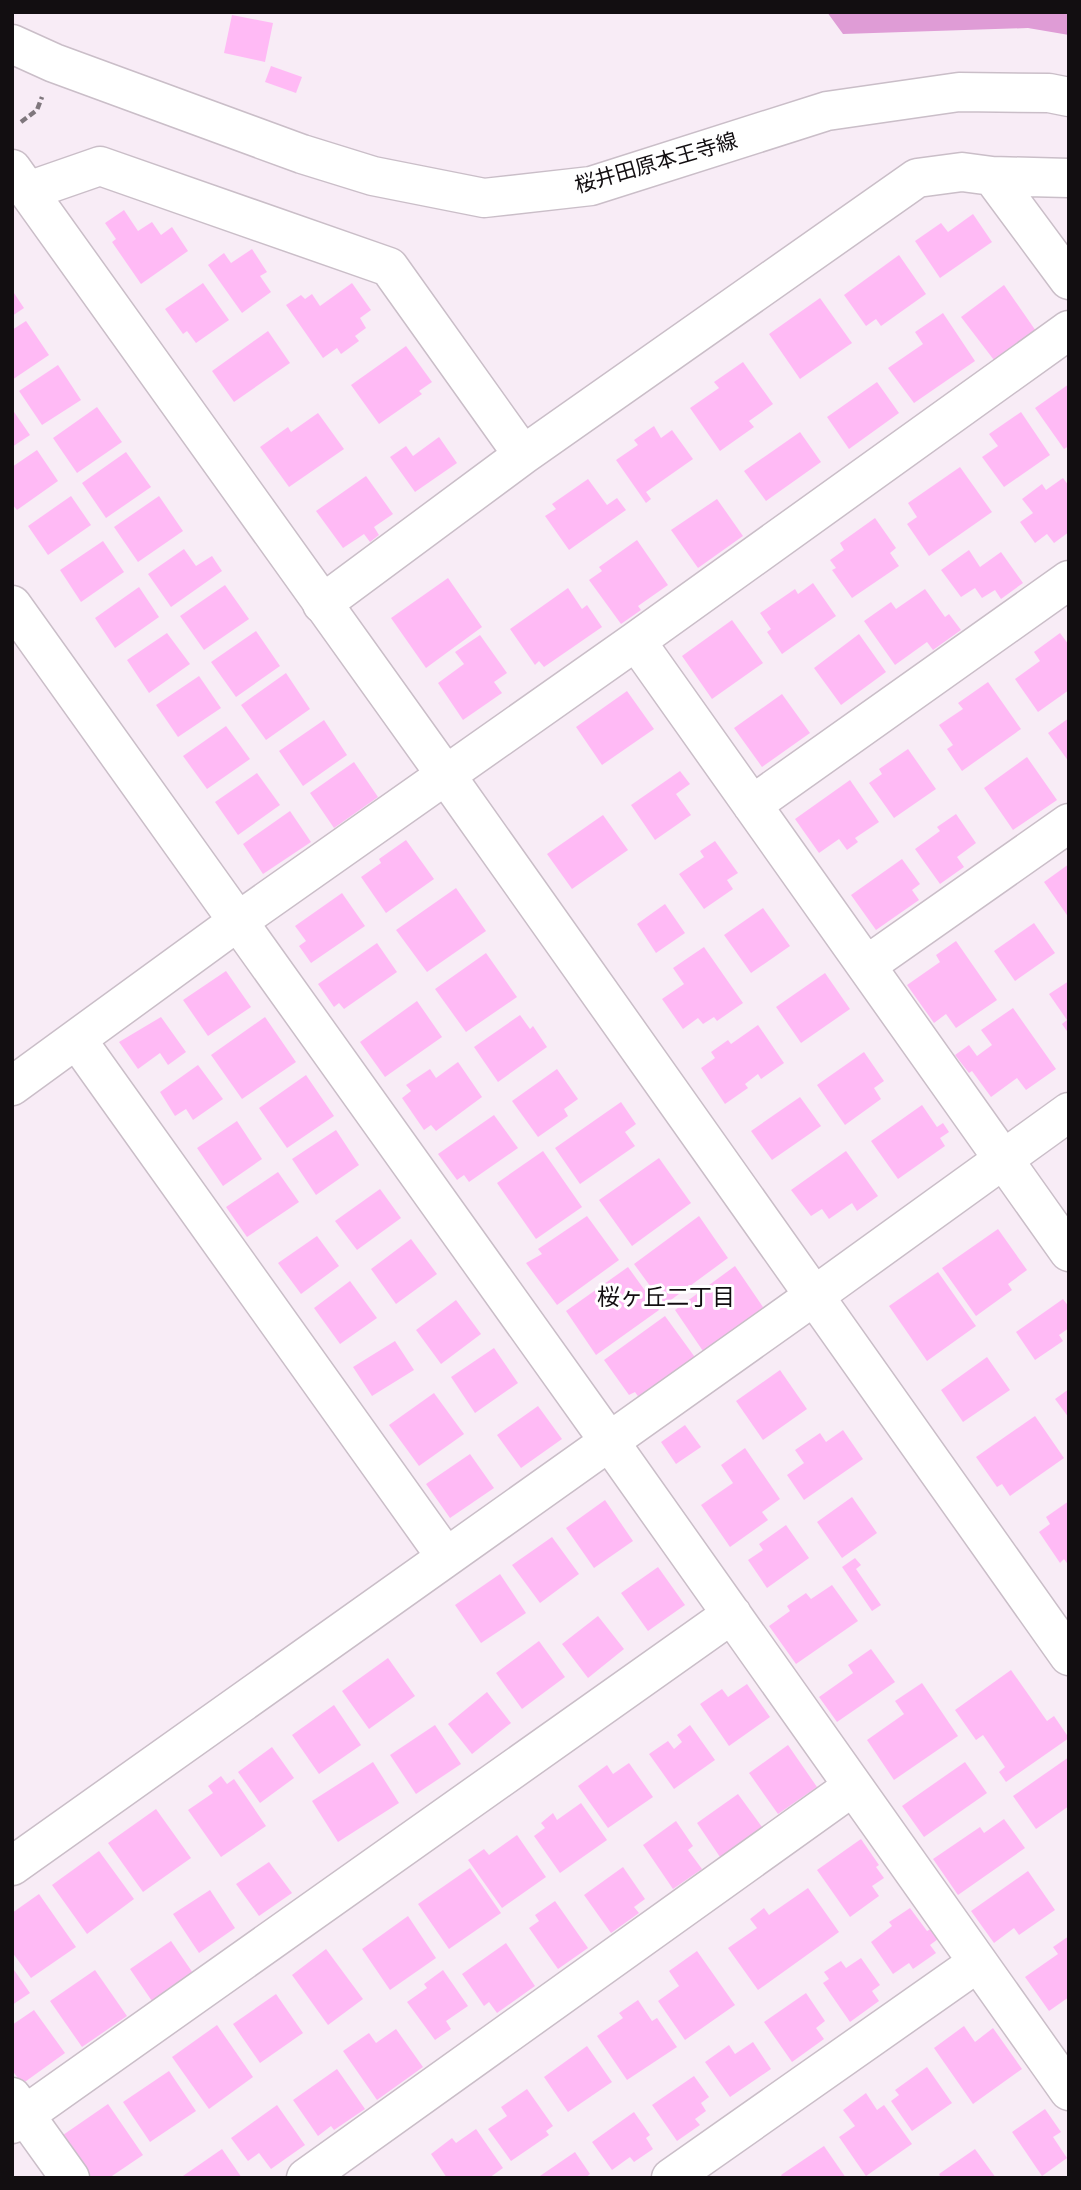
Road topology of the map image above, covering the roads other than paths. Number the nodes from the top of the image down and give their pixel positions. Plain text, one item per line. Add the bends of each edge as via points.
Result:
1 (12, 44) edge
2 (1069, 97) edge
3 (992, 176) junction
4 (1069, 178) edge
5 (20, 180) edge
6 (1069, 280) edge
7 (1069, 330) edge
8 (523, 455) junction
9 (1069, 580) edge
10 (322, 604) junction
11 (12, 606) edge
12 (636, 641) junction
13 (445, 774) junction
14 (752, 805) junction
15 (1069, 824) edge
16 (237, 922) junction
17 (867, 965) junction
18 (77, 1040) junction
19 (12, 1086) edge
20 (1069, 1112) edge
21 (1002, 1159) junction
22 (1069, 1252) edge
23 (814, 1296) junction
24 (609, 1441) junction
25 (446, 1558) junction
26 (732, 1614) junction
27 (1069, 1656) edge
28 (852, 1787) junction
29 (12, 1866) edge
30 (977, 1963) junction
31 (1069, 2091) edge
32 (16, 2112) edge
33 (70, 2178) edge
34 (306, 2178) edge
35 (671, 2178) edge

1 - 2 street, 桜井田原本王寺線 via 314,158 373,176 484,198 592,186 827,111 959,92
3 - 4 street
3 - 6 street
3 - 8 street via 962,172 918,177
5 - 8 street via 100,166 389,267
5 - 10 street
7 - 12 street
8 - 10 street
9 - 14 street
10 - 13 street
11 - 16 street
12 - 13 street
12 - 14 street
13 - 16 street
13 - 23 street
14 - 17 street
15 - 17 street
16 - 18 street
16 - 24 street
17 - 21 street
18 - 19 street
18 - 25 street
20 - 21 street
21 - 22 street
21 - 23 street
23 - 24 street
23 - 27 street
24 - 25 street
24 - 26 street
25 - 29 street
26 - 28 street
26 - 32 street
28 - 30 street
28 - 34 street
30 - 31 street
30 - 35 street
32 - 33 street

